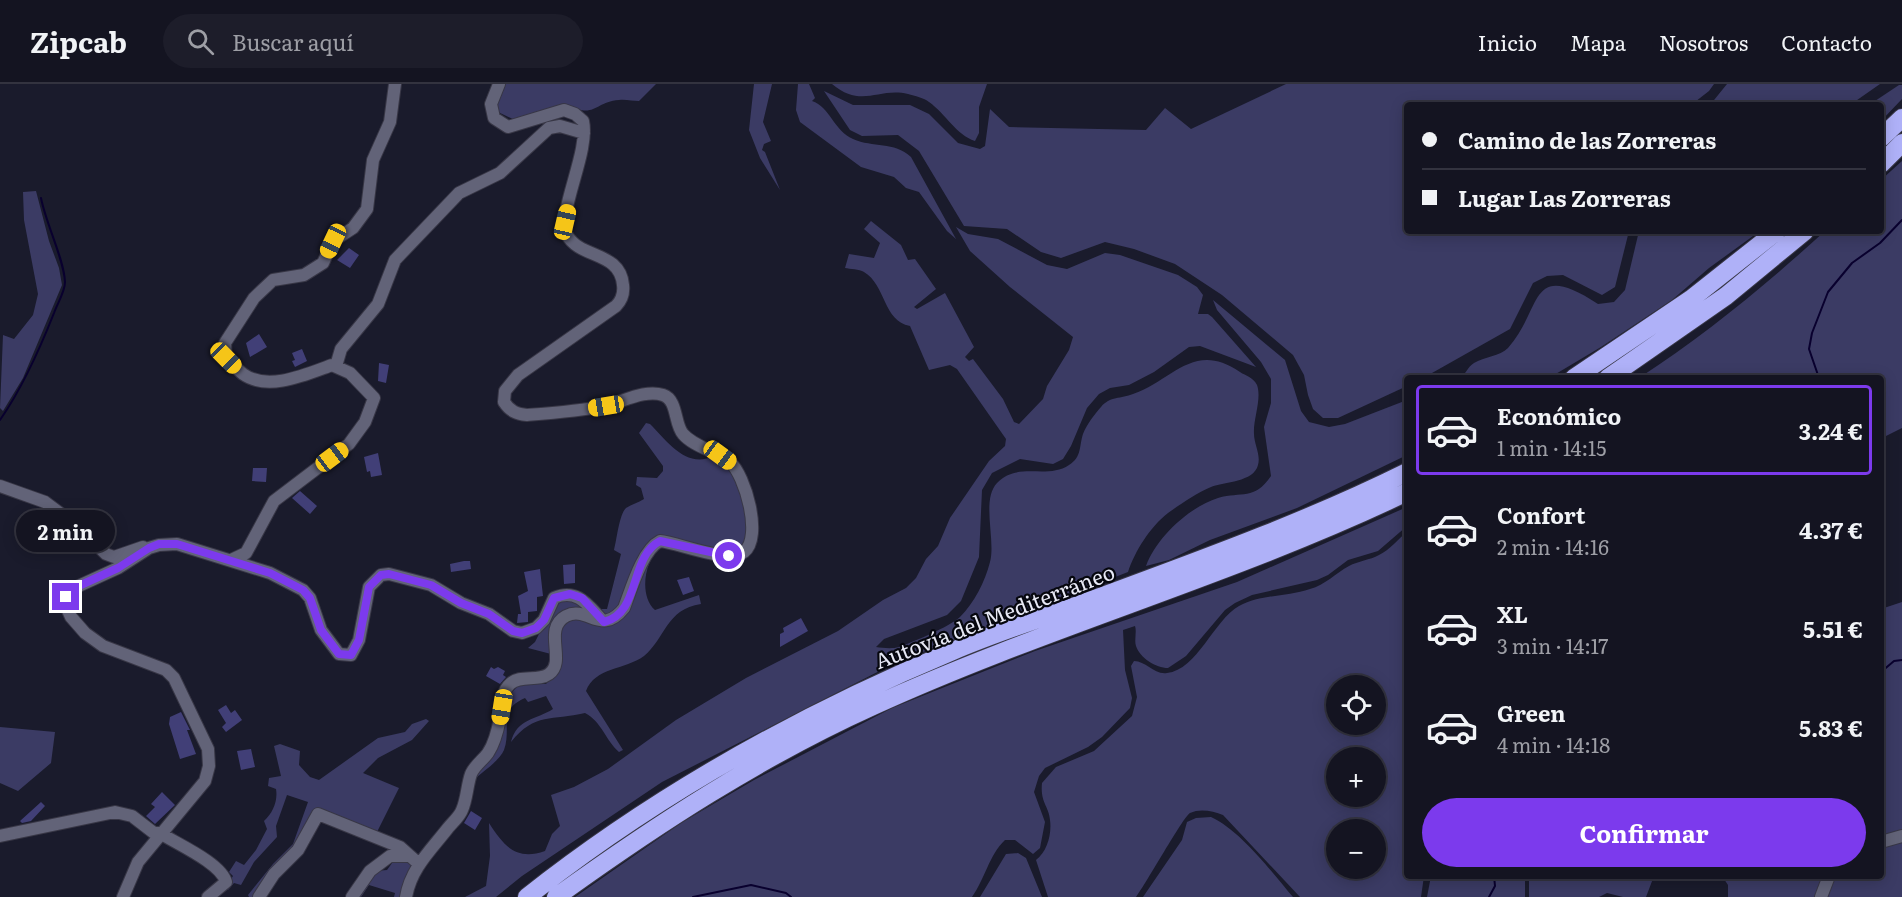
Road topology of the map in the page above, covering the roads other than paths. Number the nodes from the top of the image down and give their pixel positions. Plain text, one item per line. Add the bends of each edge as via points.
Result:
1 (395, 84) edge
2 (499, 84) edge
3 (1902, 118) edge
4 (584, 133) junction
5 (1884, 135) edge
6 (1902, 143) edge
7 (1884, 161) edge
8 (1773, 234) edge
9 (1801, 234) edge
10 (336, 366) junction
11 (1578, 375) edge
12 (1612, 375) edge
13 (1404, 474) edge
14 (0, 486) edge
15 (1404, 493) edge
16 (149, 548) junction
17 (231, 560) junction
18 (604, 622) junction
19 (160, 833) junction
20 (0, 836) edge
21 (1902, 836) edge
22 (1884, 841) edge
23 (414, 860) junction
24 (1828, 879) edge
25 (123, 897) edge
26 (208, 897) edge
27 (259, 897) edge
28 (352, 897) edge
29 (406, 897) edge
30 (527, 897) edge
31 (556, 897) edge
32 (1821, 897) edge

1 - 10 street via 390,122 373,159 367,209 353,228 333,241 323,263 304,274 273,279 254,298 225,343 226,358 244,375 265,382
2 - 4 street via 491,104 494,118 500,123 508,127 564,110 583,121
3 - 5 highway
4 - 10 street via 560,126 549,128 501,172 459,193 395,260 378,304 341,349
4 - 18 street via 566,232 572,242 615,265 624,288 621,301 518,375 505,391 504,402 509,409 527,415 597,407 648,394 665,395 671,400 684,435 720,455 737,471 753,530 749,545 737,555 669,542 653,544 624,608
6 - 7 highway
8 - 11 highway via 1691,300
9 - 12 highway via 1726,296
10 - 17 street via 350,373 375,398 365,422 349,444 274,501 246,553
13 - 30 highway, Autovía del Mediterráneo via 1219,553 955,650 864,690 707,773
14 - 16 street via 45,502 106,554 114,556
15 - 31 highway, Autovía del Mediterráneo via 1293,543 996,654 871,706 748,770 669,818
16 - 17 street via 177,544
16 - 19 street via 118,568 72,589 66,606 85,633 103,646 166,670 174,678 208,749 205,781
17 - 18 street via 303,590 310,598 321,630 339,654 351,655 359,640 369,587 375,579 389,574 431,585 489,614 513,631 522,633 536,628 554,598 561,595 582,598
18 - 23 street via 581,615 566,616 555,632 556,660 551,674 510,683 504,692 490,751 471,772 462,811
19 - 20 street via 154,833 132,816 115,812
19 - 25 street via 138,862
19 - 26 street via 224,875 226,882
21 - 22 street
23 - 27 street via 400,847 318,814 298,850 274,874
23 - 28 street via 390,856 370,872
23 - 29 street
24 - 32 street

